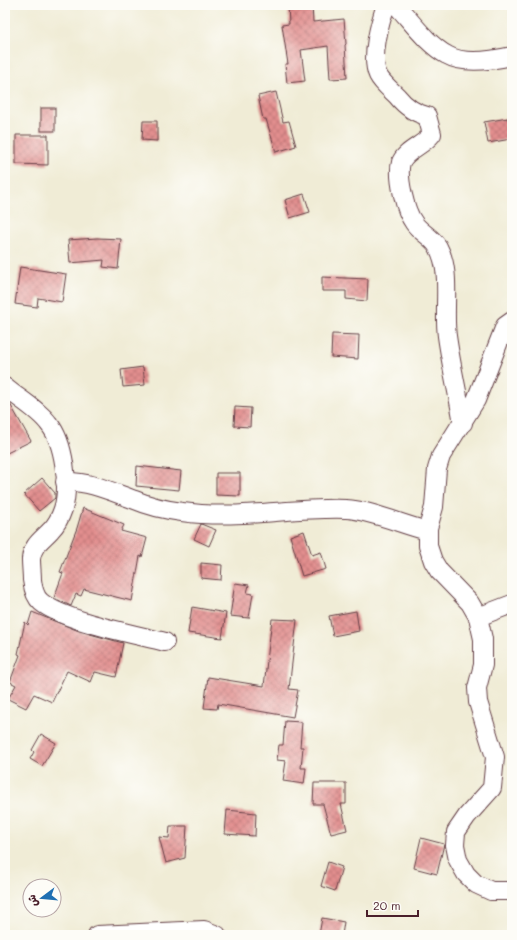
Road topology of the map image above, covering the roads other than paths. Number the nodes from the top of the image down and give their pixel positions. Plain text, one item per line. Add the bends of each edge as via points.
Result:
1 (386, 5) edge
2 (396, 5) edge
3 (512, 56) edge
4 (512, 321) edge
5 (5, 387) edge
6 (463, 423) junction
7 (65, 482) junction
8 (428, 531) junction
9 (512, 604) edge
10 (478, 617) junction
11 (165, 642) dead end
12 (512, 891) edge
13 (97, 935) edge
14 (217, 935) edge

1 - 6 street via 379,25 376,56 378,75 405,105 418,114 427,116 432,134 422,145 407,154 402,162 400,174 408,213 414,224 438,247 444,267 447,287 447,336
2 - 3 street via 432,44 448,56 469,60
4 - 6 street via 505,326 476,400
5 - 7 street via 50,424 64,459
6 - 8 street via 441,456
7 - 8 street via 77,481 137,501 181,512 228,516 347,509
7 - 11 street via 63,508 53,529 37,543 31,557 36,596 41,602 56,610 82,620
8 - 10 street via 428,546 433,561 439,571 470,603
9 - 10 street
10 - 12 street via 483,640 483,665 477,688 478,702 496,757 495,771 492,788 456,832 455,845 458,860 476,884 491,891
13 - 14 street via 204,930

